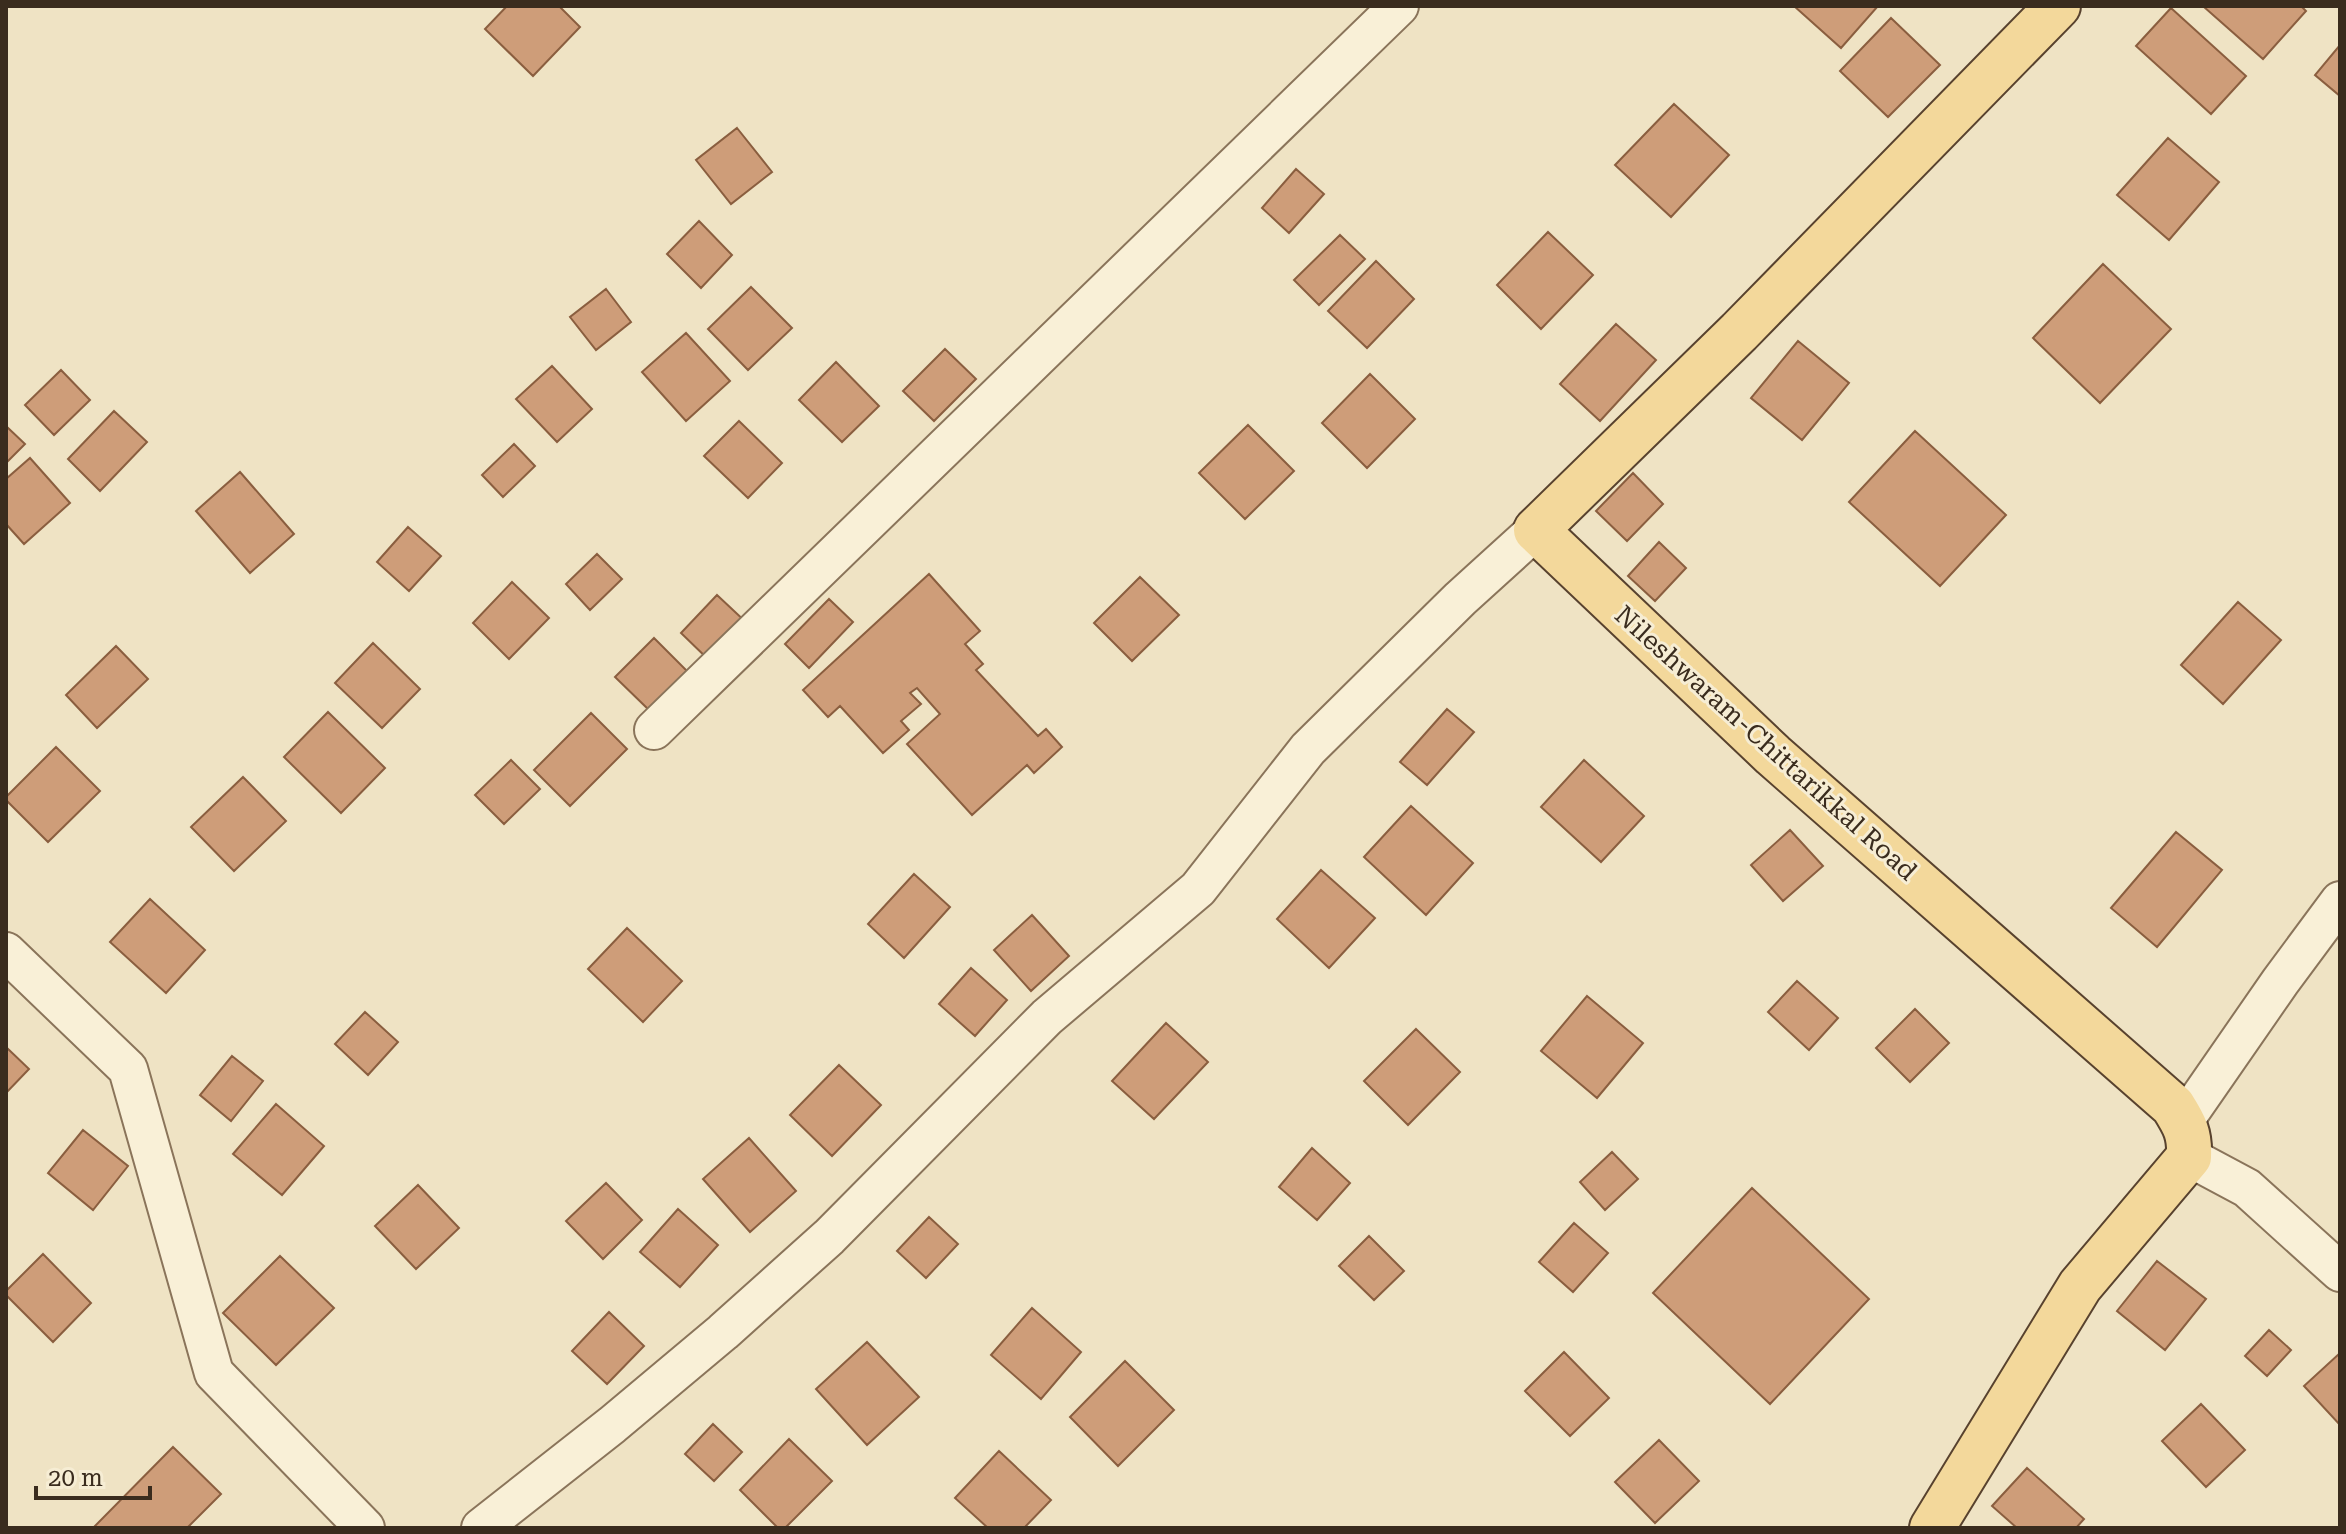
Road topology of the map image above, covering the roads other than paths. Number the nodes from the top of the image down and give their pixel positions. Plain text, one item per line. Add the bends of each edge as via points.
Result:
1 (1399, 6) edge
2 (2058, 6) edge
3 (1536, 530) junction
4 (654, 730) dead end
5 (2340, 901) edge
6 (6, 952) edge
7 (2186, 1139) junction
8 (2340, 1272) edge
9 (365, 1528) edge
10 (481, 1528) edge
11 (1932, 1528) edge

1 - 4 street
2 - 3 main road via 1739,332
3 - 7 main road, Nileshwaram-Chittarikkal Road via 1773,755 2173,1106
3 - 10 street via 1308,749 1198,889 1047,1017 829,1237 723,1332
5 - 7 street via 2280,982
6 - 9 street via 128,1069 214,1373
7 - 8 street
7 - 11 main road via 2080,1286

